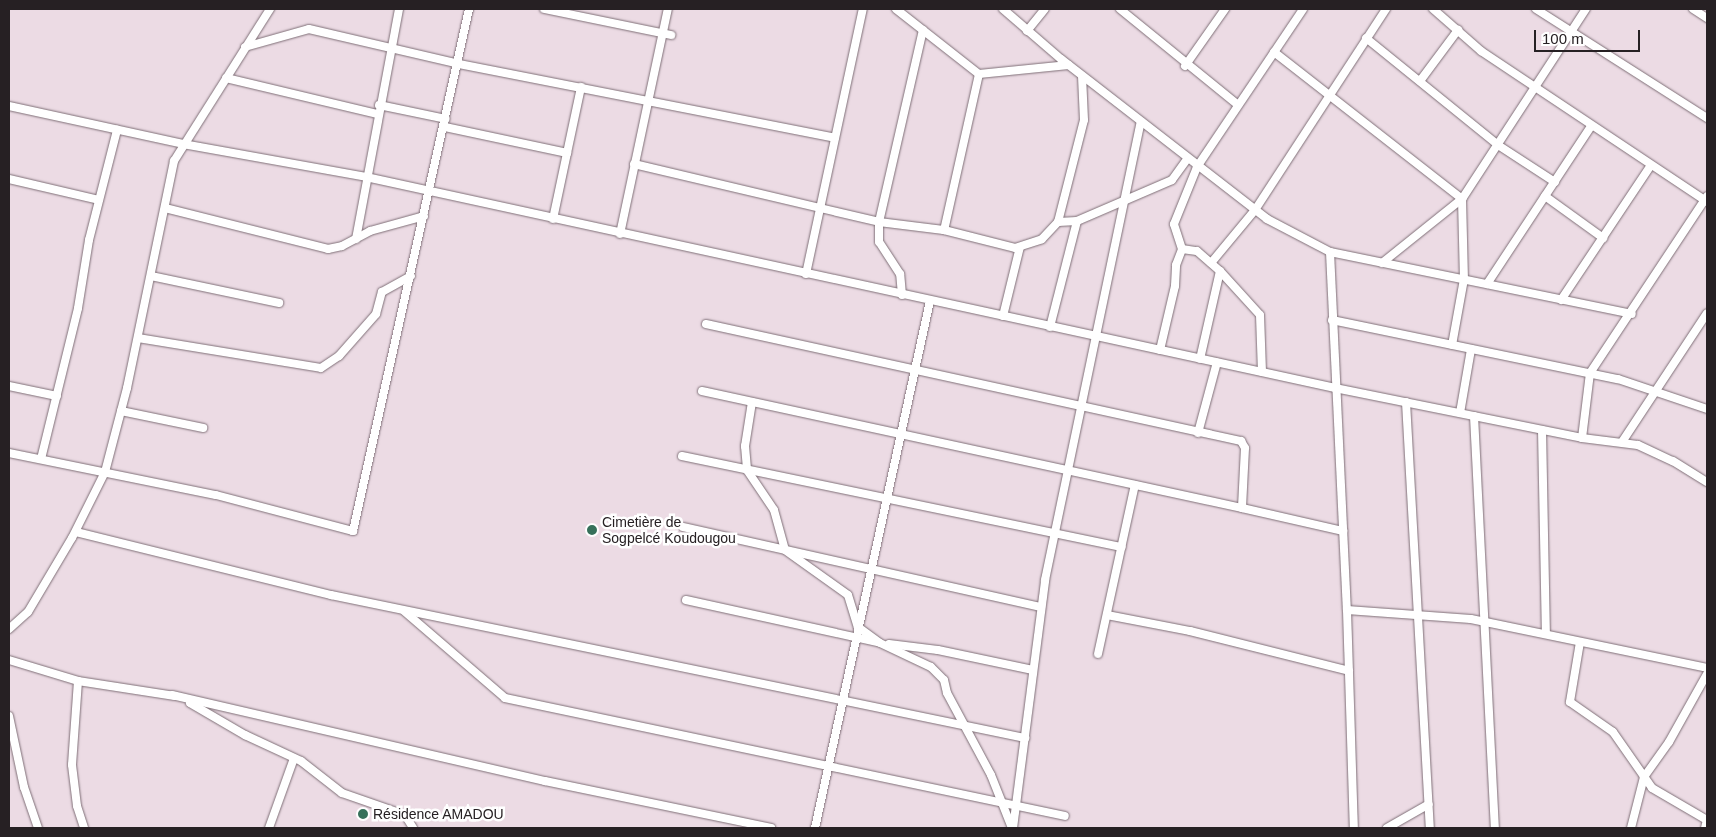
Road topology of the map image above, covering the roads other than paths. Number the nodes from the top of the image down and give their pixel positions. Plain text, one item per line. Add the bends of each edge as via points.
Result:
1 (270, 9) edge
2 (398, 9) edge
3 (470, 9) edge
4 (544, 9) edge
5 (668, 9) edge
6 (863, 9) edge
7 (896, 9) edge
8 (1003, 9) edge
9 (1045, 9) edge
10 (1120, 9) edge
11 (1225, 9) edge
12 (1303, 9) edge
13 (1386, 9) edge
14 (1433, 9) edge
15 (1536, 9) edge
16 (1586, 9) edge
17 (1694, 9) edge
18 (1707, 18) edge
19 (923, 30) junction
20 (1028, 30) junction
21 (1458, 30) junction
22 (1571, 32) junction
23 (662, 34) junction
24 (670, 36) dead end
25 (1366, 38) junction
26 (245, 47) junction
27 (391, 48) junction
28 (1274, 52) junction
29 (459, 64) junction
30 (1069, 65) junction
31 (1185, 66) junction
32 (979, 74) junction
33 (1082, 76) junction
34 (226, 78) junction
35 (1420, 81) junction
36 (581, 87) junction
37 (1535, 88) junction
38 (1328, 94) junction
39 (648, 100) junction
40 (379, 105) junction
41 (1238, 105) junction
42 (9, 106) edge
43 (376, 114) junction
44 (1707, 118) edge
45 (1141, 122) junction
46 (446, 123) junction
47 (1591, 126) junction
48 (117, 130) junction
49 (835, 138) junction
50 (183, 144) junction
51 (1498, 145) junction
52 (567, 153) junction
53 (1188, 159) junction
54 (634, 164) junction
55 (1651, 165) junction
56 (1197, 167) junction
57 (366, 177) junction
58 (9, 179) edge
59 (1555, 182) junction
60 (430, 193) junction
61 (1545, 196) junction
62 (1462, 199) junction
63 (1706, 199) edge
64 (99, 200) junction
65 (1125, 200) junction
66 (820, 207) junction
67 (165, 208) junction
68 (1255, 210) junction
69 (424, 216) junction
70 (553, 219) junction
71 (879, 222) junction
72 (1058, 222) junction
73 (1077, 222) junction
74 (944, 230) junction
75 (620, 234) junction
76 (1602, 238) junction
77 (356, 239) junction
78 (1020, 247) junction
79 (1182, 249) junction
80 (1330, 252) junction
81 (1382, 263) junction
82 (1211, 264) junction
83 (1220, 271) junction
84 (806, 274) junction
85 (151, 276) junction
86 (411, 276) junction
87 (1464, 280) junction
88 (1487, 284) junction
89 (902, 295) junction
90 (1561, 300) junction
91 (930, 301) junction
92 (279, 302) dead end
93 (1707, 313) edge
94 (1632, 314) junction
95 (1003, 316) junction
96 (1332, 320) junction
97 (706, 324) dead end
98 (1050, 327) junction
99 (1096, 336) junction
100 (138, 338) junction
101 (1452, 345) junction
102 (1471, 349) junction
103 (1160, 350) junction
104 (1200, 359) junction
105 (1217, 362) junction
106 (915, 370) junction
107 (1262, 372) junction
108 (1590, 374) junction
109 (9, 386) edge
110 (1335, 388) junction
111 (702, 391) dead end
112 (1657, 391) junction
113 (57, 396) junction
114 (752, 402) junction
115 (1406, 402) junction
116 (1083, 406) junction
117 (1707, 409) edge
118 (121, 412) junction
119 (1460, 413) junction
120 (1474, 416) junction
121 (203, 428) dead end
122 (1542, 430) junction
123 (1198, 433) junction
124 (900, 434) junction
125 (1582, 438) junction
126 (1622, 442) junction
127 (9, 453) edge
128 (682, 456) dead end
129 (41, 459) junction
130 (747, 470) junction
131 (1070, 471) junction
132 (105, 472) junction
133 (1707, 482) edge
134 (1135, 485) junction
135 (886, 498) junction
136 (1242, 508) junction
137 (683, 528) dead end
138 (1343, 531) junction
139 (76, 532) junction
140 (1056, 533) junction
141 (1122, 546) junction
142 (785, 550) junction
143 (870, 570) junction
144 (686, 600) dead end
145 (1041, 607) junction
146 (402, 610) junction
147 (1347, 610) junction
148 (1107, 615) junction
149 (1418, 615) junction
150 (1482, 621) junction
151 (858, 627) junction
152 (9, 629) edge
153 (1546, 634) junction
154 (855, 640) junction
155 (1580, 642) junction
156 (880, 643) junction
157 (1098, 654) dead end
158 (9, 660) edge
159 (1707, 668) edge
160 (1033, 670) junction
161 (1349, 671) junction
162 (1707, 674) edge
163 (78, 680) junction
164 (172, 695) junction
165 (842, 700) junction
166 (9, 716) edge
167 (964, 725) junction
168 (1026, 738) junction
169 (294, 758) junction
170 (828, 766) junction
171 (1644, 777) junction
172 (1003, 803) junction
173 (1429, 804) junction
174 (1016, 806) junction
175 (1065, 816) dead end
176 (38, 828) edge
177 (84, 828) edge
178 (269, 828) edge
179 (413, 828) edge
180 (771, 828) edge
181 (815, 828) edge
182 (1013, 828) edge
183 (1354, 828) edge
184 (1387, 828) edge
185 (1430, 828) edge
186 (1495, 828) edge
187 (1631, 828) edge
188 (1705, 828) edge

1 - 26 street
2 - 27 street
3 - 29 street
4 - 23 street
5 - 23 street
6 - 49 street
7 - 19 street
8 - 20 street
9 - 20 street
10 - 31 street
11 - 31 street
12 - 28 street
13 - 25 street
14 - 21 street
15 - 22 street
16 - 22 street
17 - 18 street
19 - 32 street
19 - 71 street
20 - 30 street
21 - 35 street
21 - 37 street via 1481,51
22 - 37 street
22 - 44 street
23 - 24 street
23 - 39 street
25 - 35 street
25 - 38 street
26 - 27 street via 309,28
26 - 34 street
27 - 29 street
27 - 40 street
28 - 38 street
28 - 41 street
29 - 36 street
29 - 46 street
30 - 32 street
30 - 33 street
31 - 41 street
32 - 74 street
33 - 45 street
33 - 72 street via 1084,120
34 - 43 street
34 - 50 street
35 - 51 street
36 - 39 street
36 - 52 street
37 - 47 street
37 - 51 street
38 - 62 street
38 - 68 street
39 - 49 street
39 - 54 street
40 - 43 street
40 - 46 street
41 - 56 street
42 - 48 street
43 - 57 street
45 - 53 street
45 - 65 street
46 - 52 street
46 - 60 street
47 - 55 street
47 - 59 street
48 - 50 street
48 - 64 street
49 - 66 street
50 - 57 street
50 - 67 street via 174,161
51 - 59 street
51 - 62 street
52 - 70 street
53 - 56 street
53 - 65 street via 1172,180
54 - 66 street
54 - 75 street
55 - 63 street
55 - 76 street
56 - 68 street
56 - 79 street via 1174,224
57 - 60 street
57 - 77 street
58 - 64 street
59 - 61 street
60 - 69 street
60 - 70 street
61 - 76 street
61 - 88 street
62 - 81 street
62 - 87 street
63 - 94 street
64 - 113 street
65 - 73 street
65 - 99 street
66 - 71 street
66 - 84 street
67 - 77 street via 328,248
67 - 85 street
68 - 80 street
68 - 82 street
69 - 77 street via 370,231
69 - 86 street
70 - 75 street
71 - 74 street
71 - 89 street via 879,242 900,274
72 - 73 street
72 - 78 street via 1042,239
73 - 98 street
74 - 78 street
75 - 84 street
76 - 90 street
78 - 95 street
79 - 82 street via 1197,251
79 - 103 street
80 - 81 street
80 - 96 street
81 - 87 street
82 - 83 street
83 - 104 street
83 - 107 street via 1260,315
84 - 89 street
85 - 92 street
85 - 100 street
86 - 100 street via 382,292 376,314 339,356 321,368
86 - 132 street via 353,531 216,494
87 - 88 street
87 - 101 street
88 - 90 street
89 - 91 street
90 - 94 street
91 - 95 street
91 - 106 street
93 - 112 street
94 - 108 street
95 - 98 street
96 - 101 street
96 - 110 street
97 - 106 street
98 - 99 street
99 - 103 street
99 - 116 street
100 - 118 street
101 - 102 street
102 - 108 street
102 - 119 street
103 - 104 street
104 - 105 street
105 - 107 street
105 - 123 street
106 - 116 street
106 - 124 street
107 - 110 street
108 - 112 street
108 - 125 street
109 - 113 street
110 - 115 street
110 - 138 street
111 - 114 street
112 - 117 street
112 - 126 street
113 - 129 street
114 - 124 street
114 - 130 street via 745,446
115 - 119 street
115 - 149 street
116 - 123 street
116 - 131 street
118 - 121 street
118 - 132 street
119 - 120 street
120 - 122 street
120 - 150 street
122 - 125 street
122 - 153 street
123 - 136 street via 1244,444
124 - 131 street
124 - 135 street
125 - 126 street
126 - 133 street via 1638,445 1673,461
127 - 129 street
128 - 130 street
129 - 132 street
130 - 135 street
130 - 142 street via 774,510
131 - 134 street
131 - 140 street
132 - 139 street
134 - 136 street
134 - 141 street
135 - 140 street
135 - 143 street
136 - 138 street
137 - 142 street
138 - 147 street
139 - 146 street
139 - 152 street via 28,612
140 - 141 street
140 - 145 street
141 - 148 street
142 - 143 street
142 - 151 street via 848,595
143 - 145 street
143 - 151 street
144 - 154 street
145 - 160 street
146 - 165 street
146 - 170 street via 505,698
147 - 149 street
147 - 161 street
148 - 157 street
148 - 161 street via 1190,631
149 - 150 street
149 - 173 street
150 - 153 street
150 - 186 street
151 - 154 street
151 - 156 street
153 - 155 street
154 - 156 street
154 - 165 street
155 - 159 street
155 - 171 street via 1570,702 1613,732
156 - 160 street via 938,650
156 - 167 street via 931,667 944,680
158 - 163 street
160 - 168 street
161 - 183 street
162 - 171 street via 1669,742
163 - 164 street
163 - 177 street via 72,765
164 - 169 street
164 - 180 street via 545,781
165 - 167 street
165 - 170 street
166 - 176 street via 24,786
167 - 168 street
167 - 172 street
168 - 174 street
169 - 178 street
169 - 179 street via 348,796 404,815
170 - 172 street
170 - 181 street
171 - 187 street
171 - 188 street via 1652,788 1707,820
172 - 174 street
172 - 182 street
173 - 184 street
173 - 185 street
174 - 175 street
174 - 182 street

